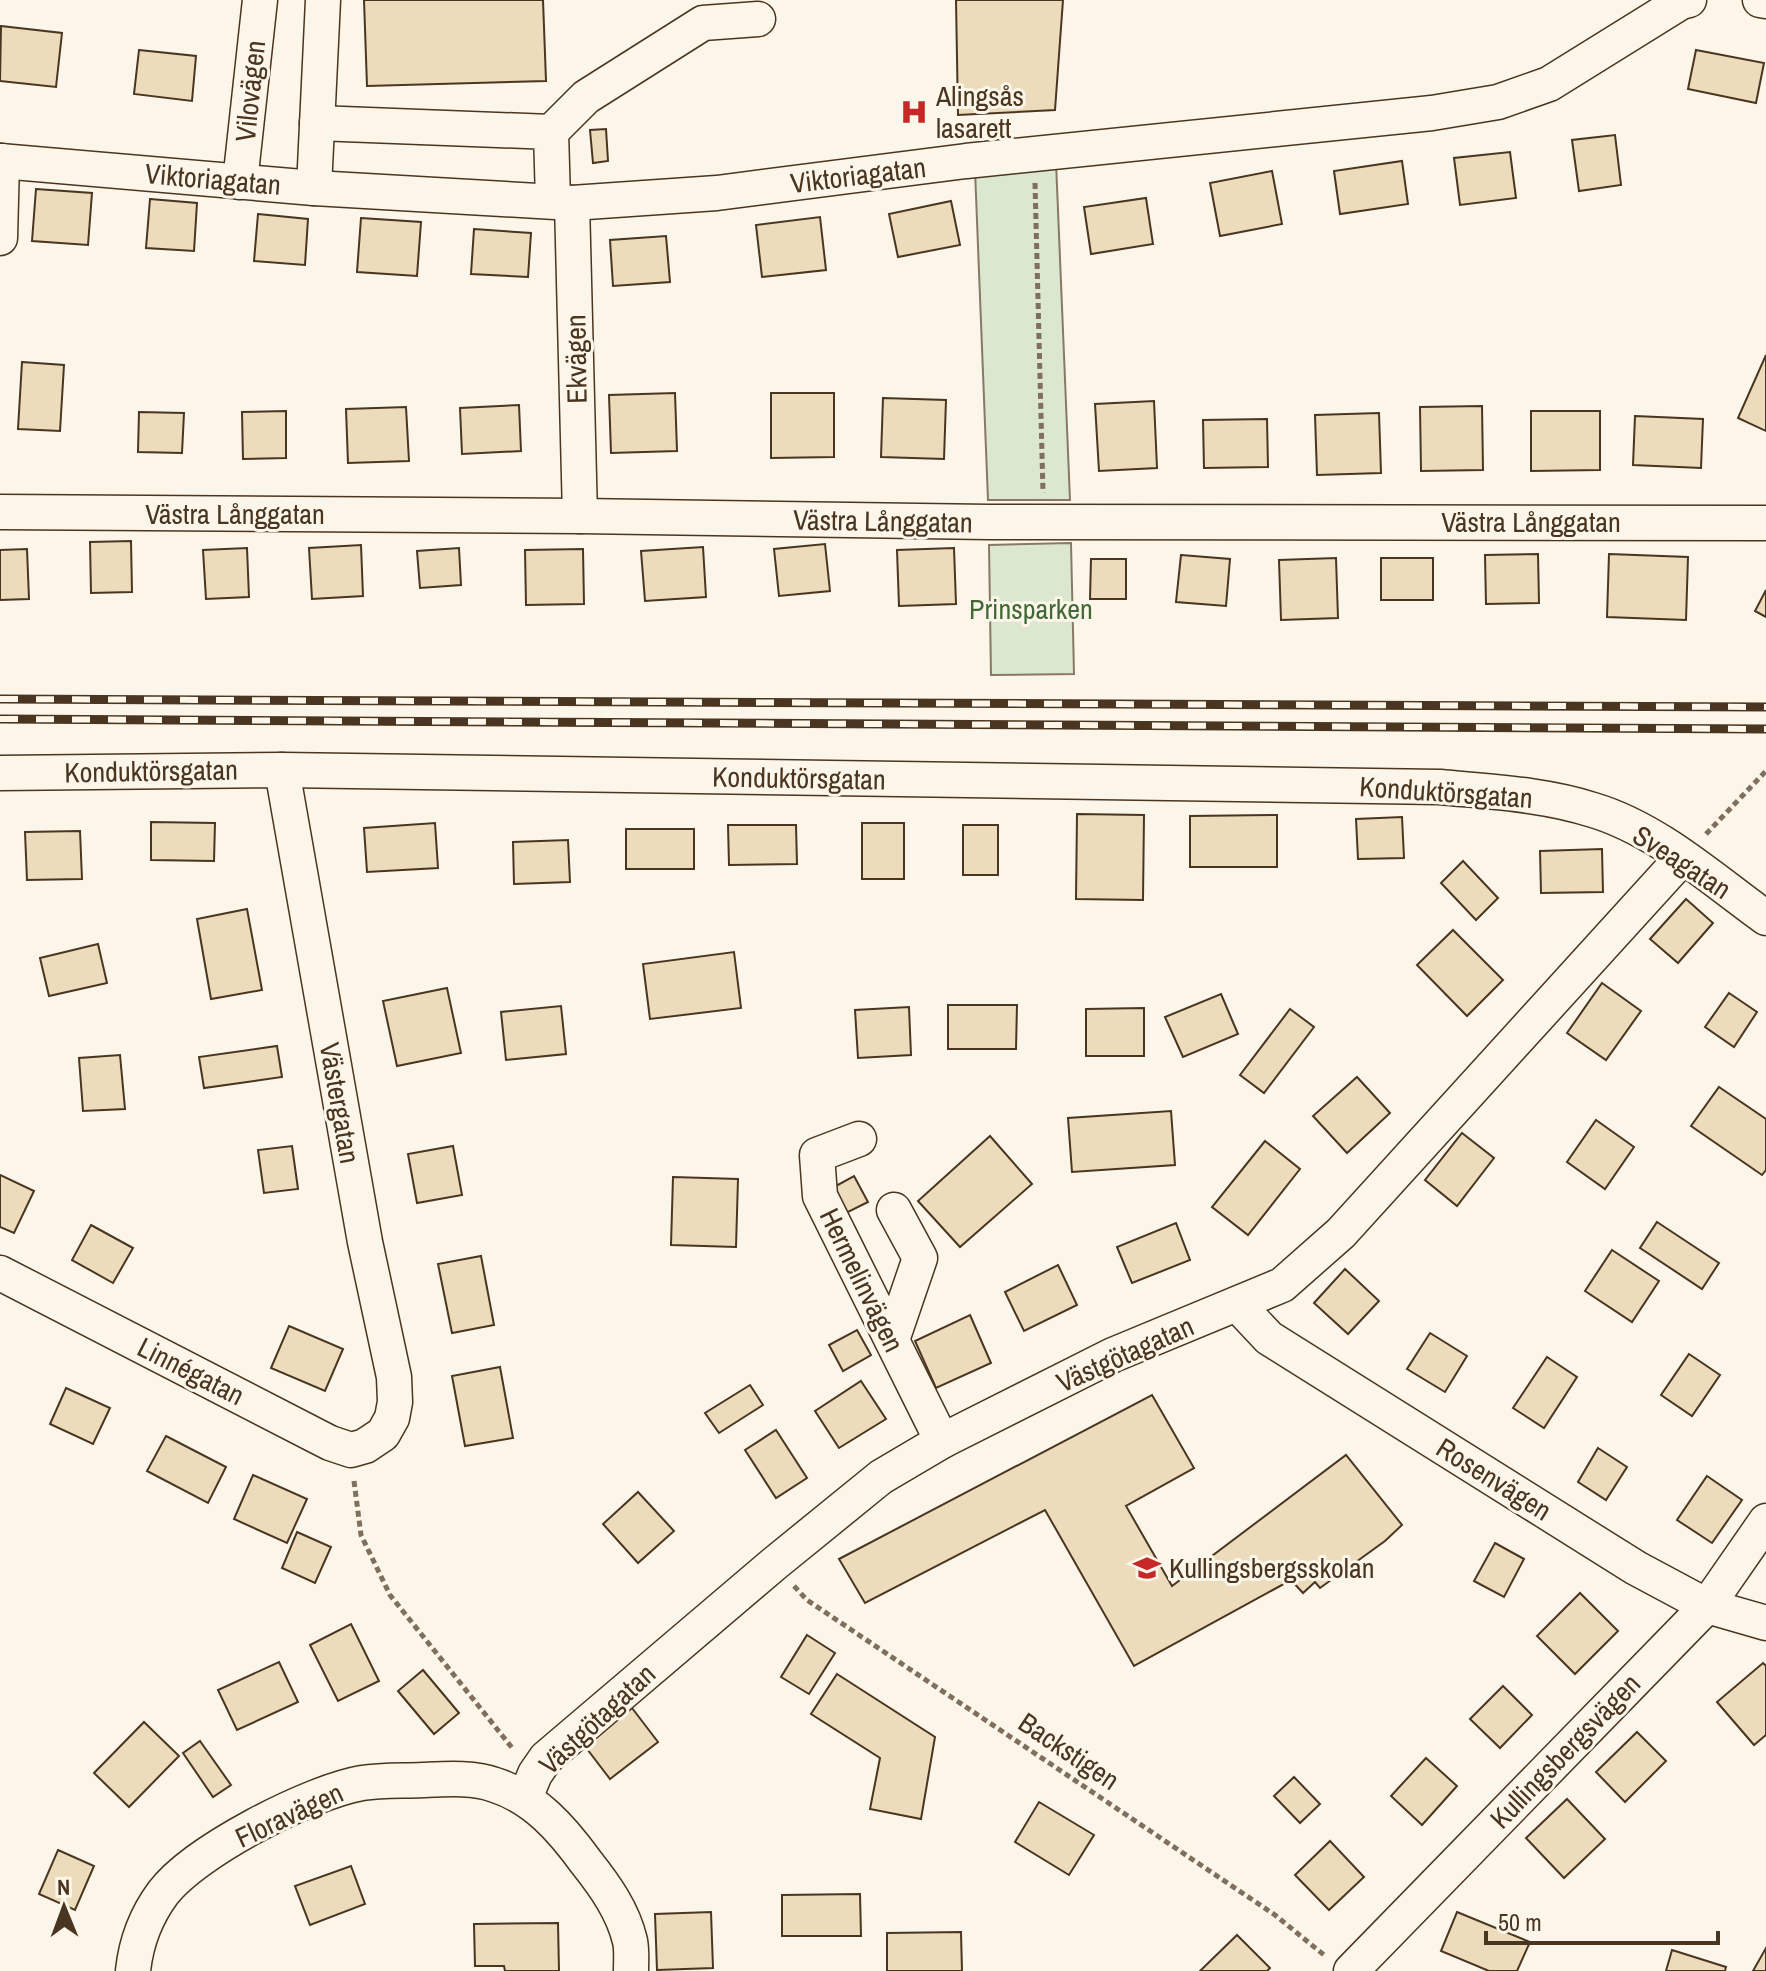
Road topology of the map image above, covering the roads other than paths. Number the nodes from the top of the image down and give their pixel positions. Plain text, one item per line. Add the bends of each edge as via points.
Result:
1 (260, 0) edge
2 (323, 0) edge
3 (1760, 0) edge
4 (1684, 1) edge
5 (1766, 1) edge
6 (758, 19) dead end
7 (317, 123) junction
8 (551, 132) junction
9 (1, 161) edge
10 (240, 182) junction
11 (314, 188) junction
12 (563, 202) junction
13 (0, 238) edge
14 (0, 512) edge
15 (580, 516) junction
16 (1766, 523) edge
17 (282, 770) junction
18 (0, 773) edge
19 (1596, 810) joint
20 (1682, 858) junction
21 (1766, 918) edge
22 (859, 1139) dead end
23 (894, 1210) dead end
24 (0, 1273) edge
25 (1238, 1305) junction
26 (892, 1340) junction
27 (942, 1441) junction
28 (351, 1450) joint
29 (1766, 1521) edge
30 (1707, 1606) junction
31 (1766, 1623) edge
32 (530, 1786) junction
33 (631, 1956) edge
34 (1341, 1966) edge
35 (133, 1971) edge

1 - 10 street, Vilovägen
2 - 7 street
3 - 5 street
4 - 12 street, Viktoriagatan via 1549,84 1498,102 717,193
6 - 8 street via 703,23 586,97
7 - 8 street
7 - 11 street
8 - 12 street, Ekvägen
9 - 10 street, Viktoriagatan
9 - 13 street
10 - 11 street, Viktoriagatan
11 - 12 street, Viktoriagatan
12 - 15 street, Ekvägen
14 - 15 street, Västra Långgatan
15 - 16 street, Västra Långgatan
17 - 18 street, Konduktörsgatan
17 - 19 street, Konduktörsgatan via 1440,787 1532,795
17 - 28 street, Västergatan via 365,1242 394,1377 392,1418 383,1434
19 - 20 street, Sveagatan via 1649,835
20 - 21 street, Sveagatan
20 - 25 street, Västgötagatan via 1341,1233 1282,1285
22 - 26 street, Hermelinvägen via 817,1155 820,1196
23 - 26 street via 920,1258
24 - 28 street, Linnégatan
25 - 27 street, Västgötagatan via 1113,1355
25 - 30 street, Rosenvägen via 1269,1338 1636,1568
26 - 27 street, Hermelinvägen
27 - 32 street, Västgötagatan via 881,1477 774,1564 546,1758
29 - 30 street, Kullingsbergsvägen
30 - 31 street, Rosenvägen
30 - 34 street, Kullingsbergsvägen
32 - 33 street, Floravägen via 611,1894
32 - 35 street, Floravägen via 448,1779 362,1783 279,1813 192,1863 165,1891 147,1918

